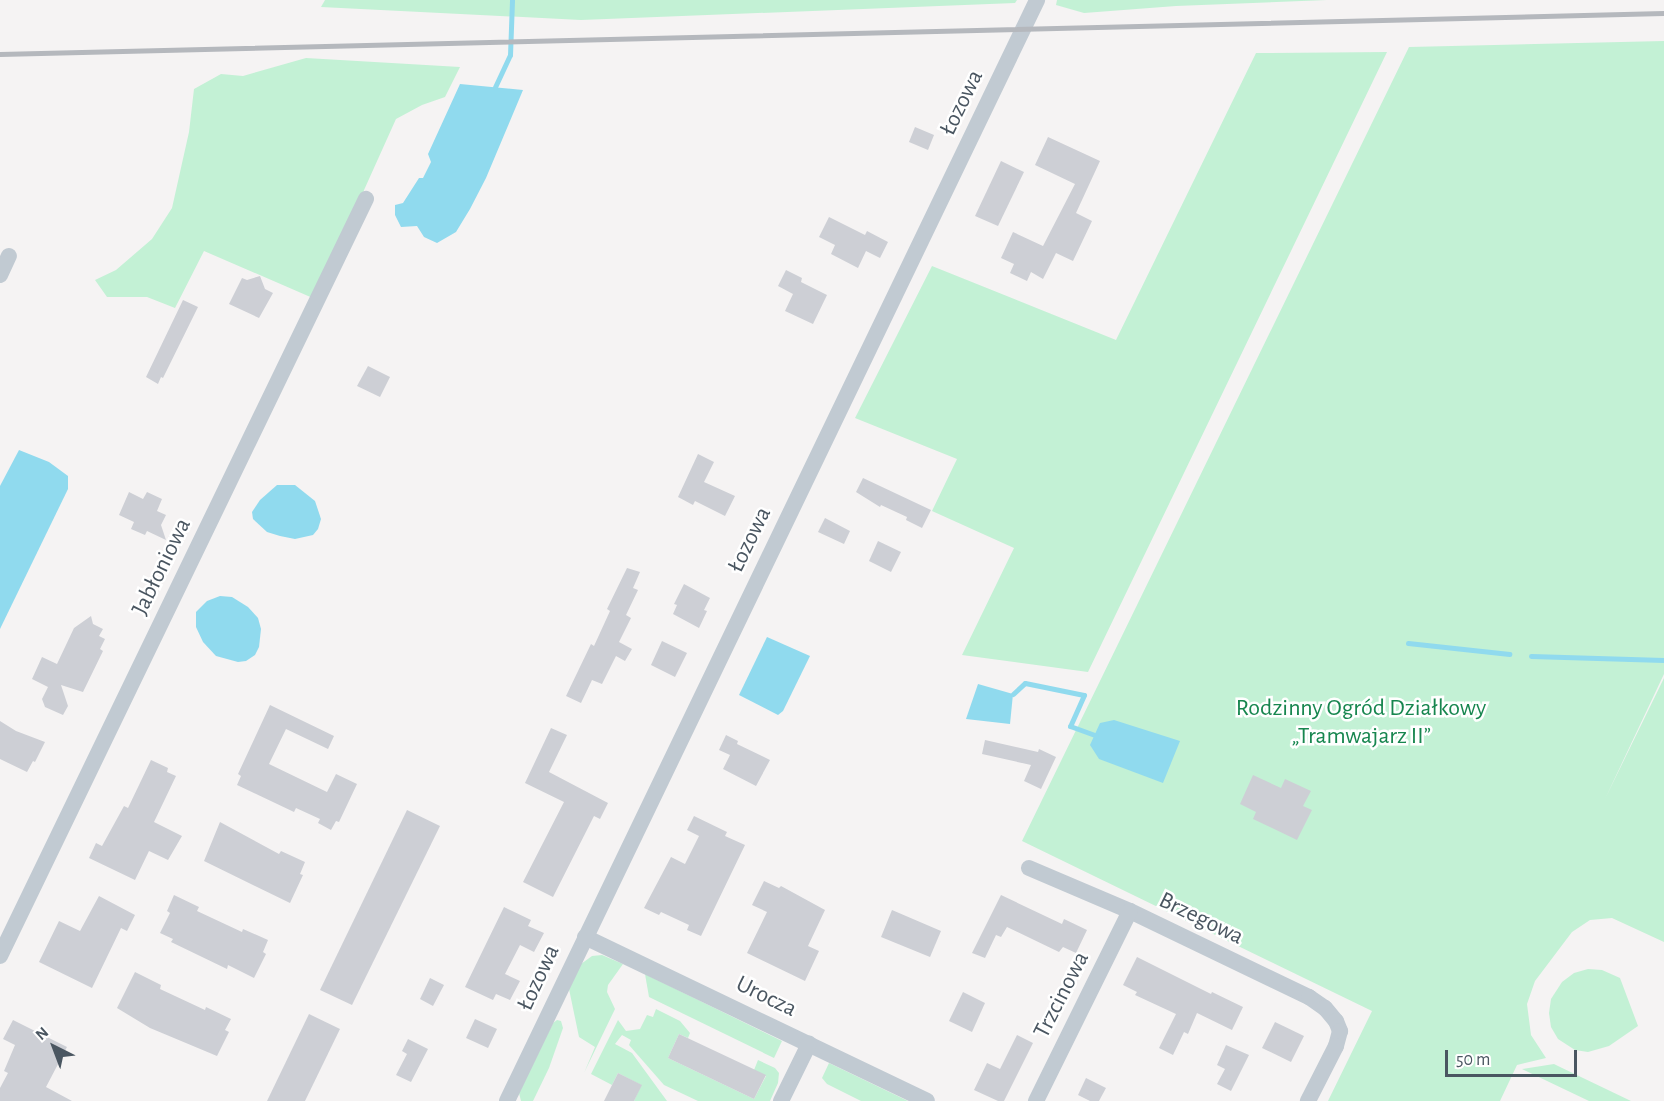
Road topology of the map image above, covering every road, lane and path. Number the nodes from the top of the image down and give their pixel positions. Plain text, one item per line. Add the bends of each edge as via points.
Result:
1 (1037, 0) edge
2 (366, 199) dead end
3 (9, 256) dead end
4 (0, 275) edge
5 (1029, 868) dead end
6 (1130, 911) junction
7 (585, 937) junction
8 (0, 956) edge
9 (808, 1044) junction
10 (507, 1101) edge
11 (781, 1101) edge
12 (927, 1101) edge
13 (1036, 1101) edge
14 (1308, 1101) edge

1 - 7 street, Łozowa
2 - 8 street, Jabłoniowa
3 - 4 street
5 - 6 street, Brzegowa
6 - 13 street, Trzcinowa
6 - 14 street, Brzegowa via 1318,1003 1331,1015 1340,1031 1336,1046
7 - 9 street, Urocza
7 - 10 street, Łozowa
9 - 11 street
9 - 12 street, Urocza

